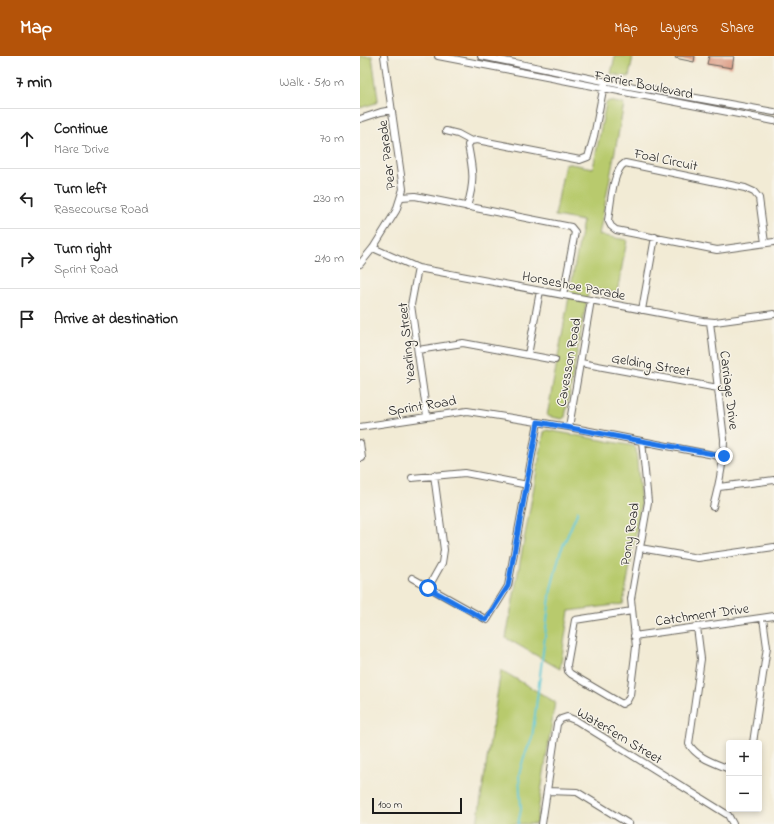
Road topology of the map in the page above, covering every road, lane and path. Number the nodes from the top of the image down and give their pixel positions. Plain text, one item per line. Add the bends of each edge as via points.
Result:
1 (384, 56) edge
2 (438, 56) edge
3 (481, 56) edge
4 (508, 58) edge
5 (506, 68) junction
6 (604, 82) junction
7 (603, 89) junction
8 (392, 110) junction
9 (774, 112) edge
10 (360, 119) edge
11 (774, 121) edge
12 (446, 132) dead end
13 (470, 142) junction
14 (402, 197) junction
15 (467, 207) junction
16 (655, 238) junction
17 (774, 242) edge
18 (765, 243) junction
19 (373, 248) junction
20 (360, 264) edge
21 (418, 268) junction
22 (540, 291) junction
23 (563, 295) junction
24 (591, 300) junction
25 (642, 310) junction
26 (774, 314) edge
27 (710, 322) junction
28 (418, 350) junction
29 (528, 355) junction
30 (555, 360) dead end
31 (581, 363) junction
32 (718, 388) junction
33 (427, 416) junction
34 (538, 422) junction
35 (360, 427) edge
36 (569, 427) junction
37 (642, 441) junction
38 (360, 443) edge
39 (724, 456) junction
40 (362, 458) dead end
41 (434, 475) junction
42 (412, 478) dead end
43 (774, 480) edge
44 (528, 484) junction
45 (718, 487) junction
46 (712, 507) dead end
47 (774, 547) edge
48 (640, 548) junction
49 (412, 578) dead end
50 (428, 588) junction
51 (631, 609) junction
52 (774, 616) edge
53 (763, 618) junction
54 (697, 627) junction
55 (634, 636) junction
56 (753, 740) edge
57 (726, 768) edge
58 (547, 791) junction
59 (542, 824) edge
60 (629, 824) edge
61 (733, 824) edge

1 - 8 street, Pear Parade
2 - 5 street, Farrier Boulevard
3 - 4 street, Farrier Boulevard
4 - 5 street
4 - 6 street, Farrier Boulevard
5 - 7 street, Farrier Boulevard
6 - 7 street
6 - 9 street, Farrier Boulevard
7 - 11 street, Farrier Boulevard
7 - 13 street via 588,157 580,160 477,140
8 - 10 street
8 - 14 street, Pear Parade
12 - 13 street via 458,134
13 - 15 street via 468,146 474,176
14 - 15 street via 415,196
14 - 19 street, Pear Parade
15 - 23 street via 571,227 575,232
16 - 18 street, Foal Circuit via 717,250
16 - 18 street, Foal Circuit via 616,230 608,220 615,177 620,166 625,163 754,192 759,198
16 - 25 street
17 - 18 street, Foal Circuit
19 - 20 street, Pear Parade
19 - 21 street, Horseshoe Parade
21 - 22 street, Horseshoe Parade
21 - 28 street, Yearling Street via 411,305
22 - 23 street, Horseshoe Parade
22 - 29 street
23 - 24 street, Horseshoe Parade
24 - 25 street, Horseshoe Parade
24 - 31 street, Cavesson Road
25 - 27 street, Horseshoe Parade
26 - 27 street, Horseshoe Parade
27 - 32 street, Carriage Drive
28 - 29 street via 463,343
28 - 33 street, Yearling Street
29 - 30 street
31 - 32 street, Gelding Street
31 - 36 street, Cavesson Road
32 - 39 street, Carriage Drive
33 - 34 street, Sprint Road via 467,410
33 - 35 street, Sprint Road
34 - 36 street, Sprint Road
34 - 44 street
36 - 37 street, Sprint Road
37 - 39 street, Sprint Road
37 - 48 street, Pony Road via 648,502
38 - 40 street
39 - 45 street, Carriage Drive
41 - 42 street
41 - 44 street via 465,473
41 - 50 street via 444,550 442,563
43 - 45 street
44 - 50 street via 508,586 486,620
45 - 46 street, Carriage Drive
47 - 48 street via 698,558
48 - 51 street, Pony Road
49 - 50 street
51 - 55 street, Pony Road
51 - 55 street, Pony Road via 575,620 568,670 622,704 630,695 636,647
52 - 53 street, Catchment Drive
53 - 54 street, Catchment Drive
53 - 56 street via 767,647
54 - 55 street, Catchment Drive
54 - 57 street via 701,659 689,744 702,757
58 - 59 street, Waterfern Street
58 - 60 street via 577,792
58 - 61 street, Waterfern Street via 558,724 561,719 567,717 728,816

